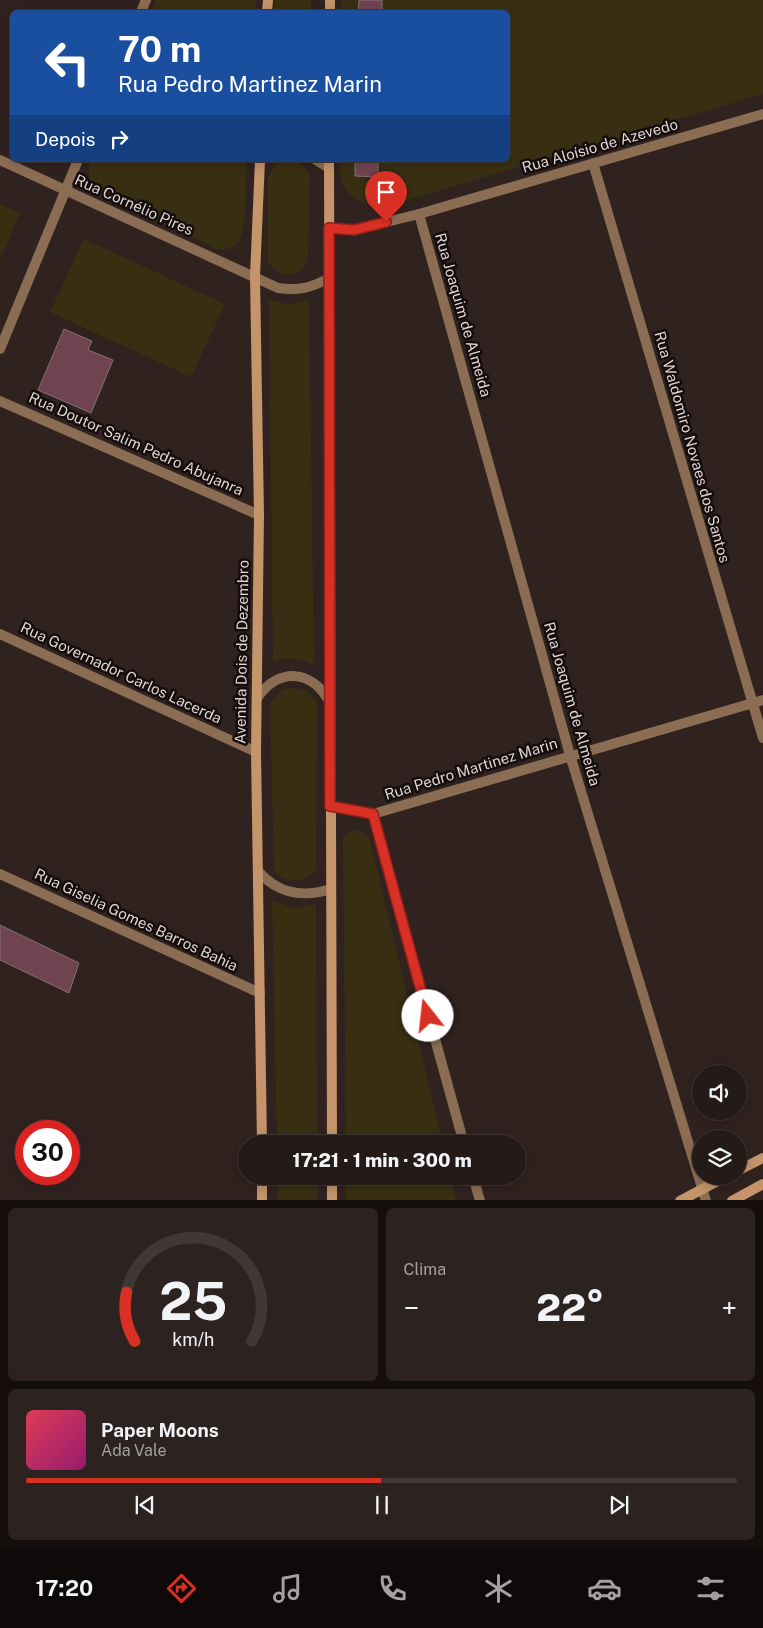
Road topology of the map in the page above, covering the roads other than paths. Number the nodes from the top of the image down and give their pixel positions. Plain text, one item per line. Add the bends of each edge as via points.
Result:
1 (763, 114) edge
2 (0, 160) edge
3 (77, 162) edge
4 (260, 162) edge
5 (593, 163) junction
6 (329, 164) edge
7 (65, 190) junction
8 (419, 214) junction
9 (329, 228) junction
10 (255, 276) junction
11 (329, 278) junction
12 (0, 349) edge
13 (0, 400) edge
14 (259, 515) junction
15 (0, 634) edge
16 (256, 698) junction
17 (763, 700) edge
18 (330, 703) junction
19 (752, 703) junction
20 (763, 738) edge
21 (256, 752) junction
22 (570, 755) junction
23 (330, 806) junction
24 (373, 814) junction
25 (258, 871) junction
26 (0, 874) edge
27 (330, 888) junction
28 (260, 993) junction
29 (262, 1135) edge
30 (332, 1135) edge
31 (462, 1135) edge
32 (763, 1158) edge
33 (747, 1166) edge
34 (763, 1184) edge
35 (262, 1185) edge
36 (332, 1185) edge
37 (476, 1185) edge
38 (710, 1185) edge
39 (703, 1189) junction
40 (262, 1200) edge
41 (332, 1200) edge
42 (480, 1200) edge
43 (680, 1200) edge
44 (706, 1200) edge
45 (732, 1200) edge

1 - 5 street, Rua Aloísio de Azevedo
2 - 7 street, Rua Cornélio Pires
3 - 7 street
4 - 10 street, Avenida Dois de Dezembro
5 - 8 street, Rua Aloísio de Azevedo
5 - 19 street, Rua Waldomiro Novaes dos Santos
6 - 9 street
7 - 10 street, Rua Cornélio Pires
7 - 12 street
8 - 9 street, Rua Aloísio de Azevedo via 354,230
8 - 22 street, Rua Joaquim de Almeida
9 - 11 street
10 - 11 street, Rua Cornélio Pires via 278,288 296,290 313,287
10 - 14 street, Avenida Dois de Dezembro
11 - 18 street
13 - 14 street, Rua Doutor Salim Pedro Abujanra
14 - 16 street, Avenida Dois de Dezembro
15 - 21 street, Rua Governador Carlos Lacerda
16 - 18 street via 270,683 288,676 314,682
16 - 21 street, Avenida Dois de Dezembro
17 - 19 street, Rua Pedro Martinez Marin
18 - 23 street
19 - 20 street, Rua Waldomiro Novaes dos Santos
19 - 22 street, Rua Pedro Martinez Marin
21 - 25 street, Avenida Dois de Dezembro
22 - 24 street, Rua Pedro Martinez Marin
22 - 39 street, Rua Joaquim de Almeida
23 - 24 street, Rua Pedro Martinez Marin
23 - 27 street
24 - 31 street
25 - 27 street via 278,888 295,894 313,894
25 - 28 street, Avenida Dois de Dezembro
26 - 28 street, Rua Giselia Gomes Barros Bahia
27 - 30 street
28 - 29 street, Avenida Dois de Dezembro
32 - 33 street
34 - 45 street
35 - 40 street
36 - 41 street
37 - 42 street
38 - 39 street
39 - 43 street
39 - 44 street, Rua Joaquim de Almeida

